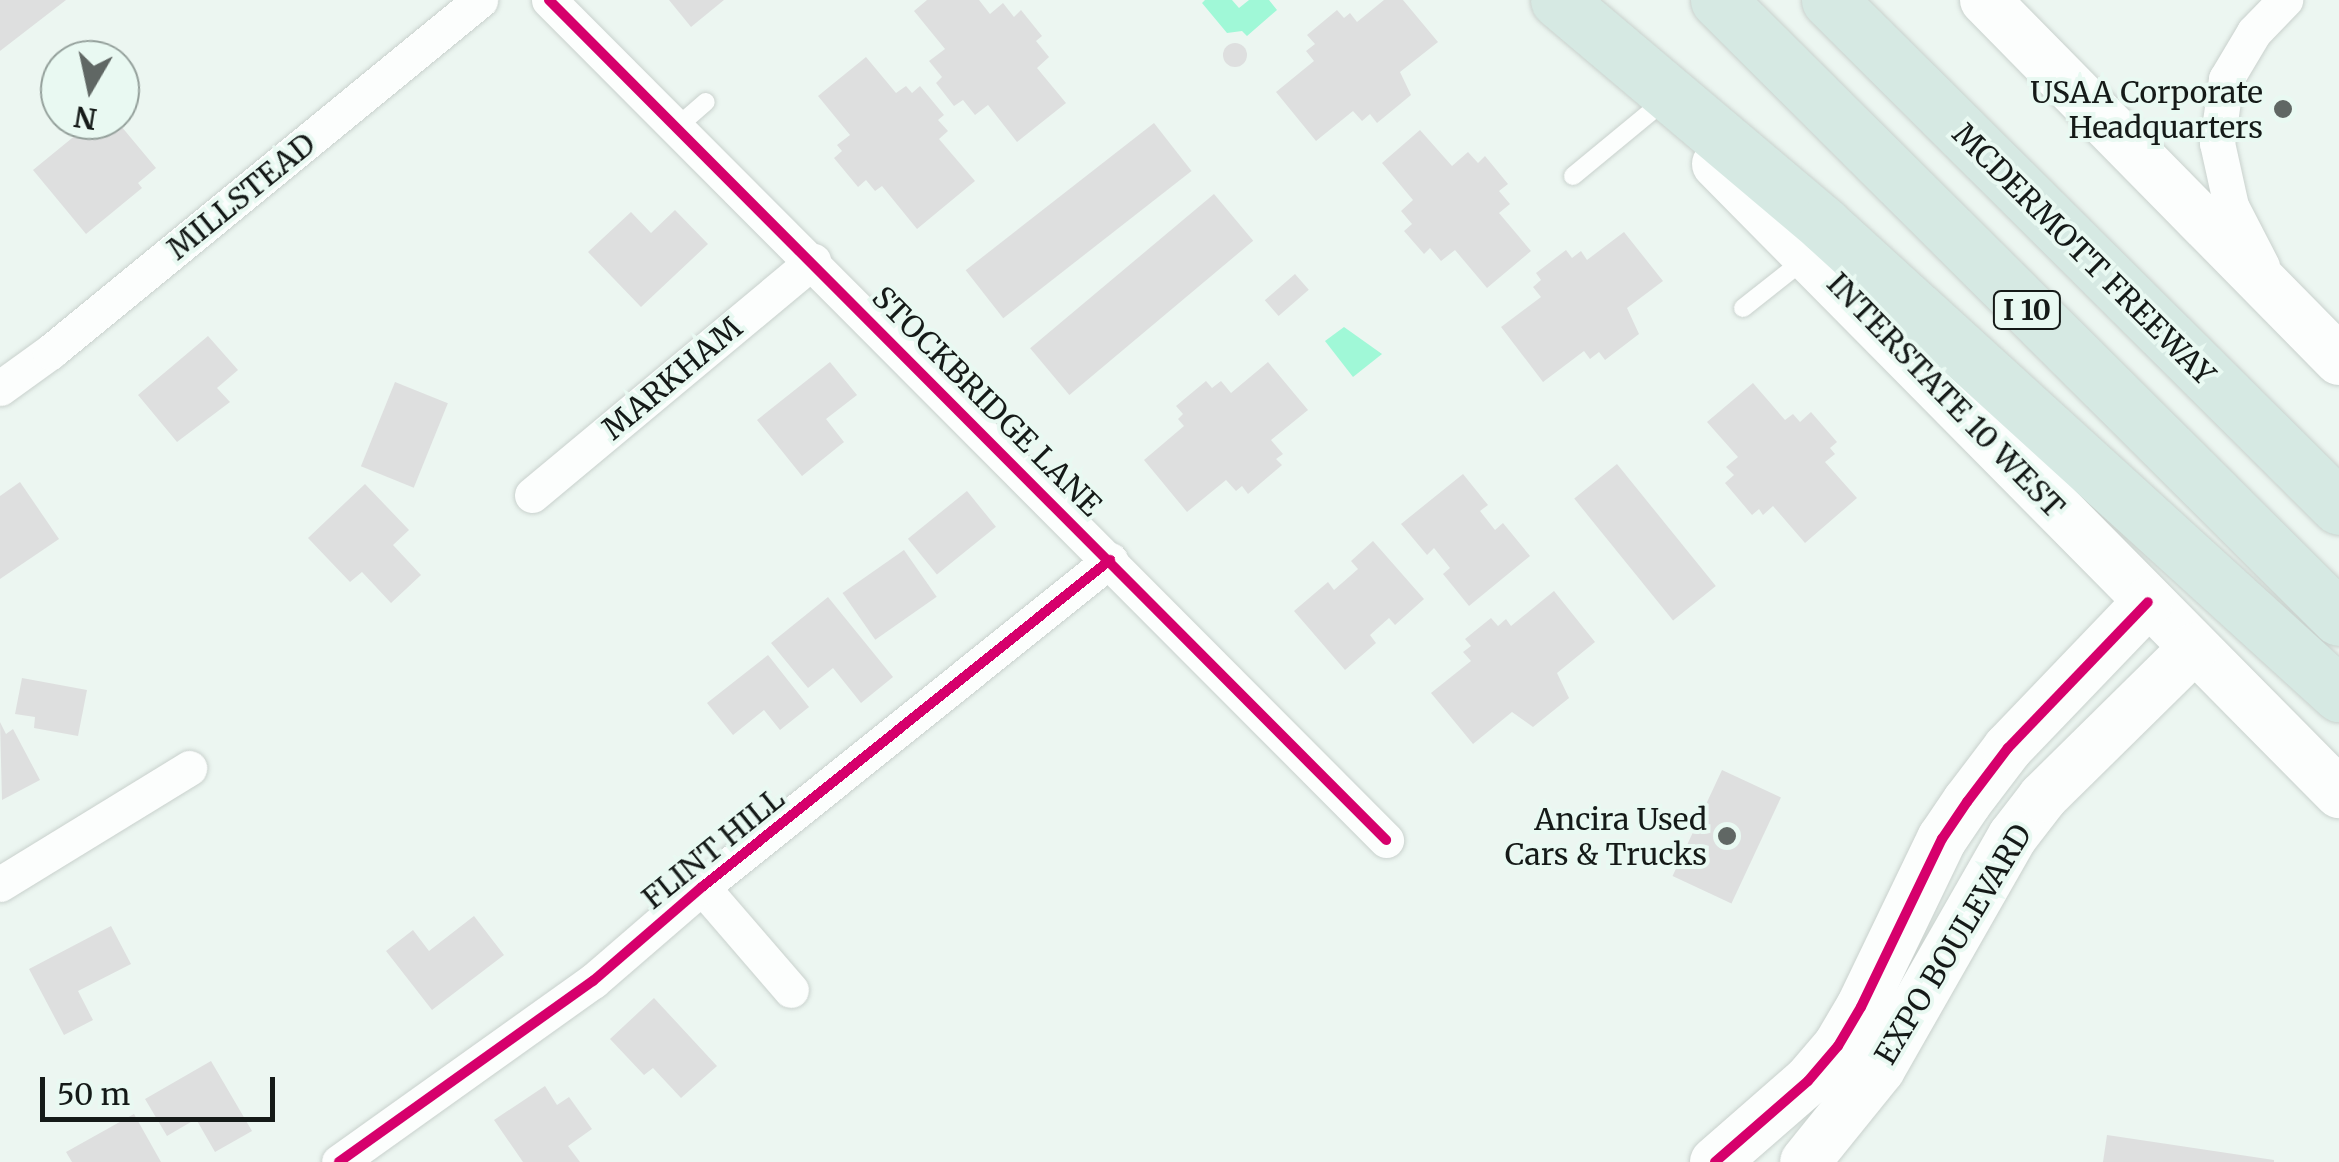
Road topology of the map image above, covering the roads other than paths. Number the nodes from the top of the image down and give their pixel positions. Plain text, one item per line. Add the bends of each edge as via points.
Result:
1 (480, 0) edge
2 (549, 0) edge
3 (1550, 0) edge
4 (1558, 0) edge
5 (1718, 0) edge
6 (1829, 0) edge
7 (1984, 0) edge
8 (2286, 0) edge
9 (706, 102) dead end
10 (1658, 106) junction
11 (677, 128) junction
12 (1573, 176) dead end
13 (1808, 256) junction
14 (813, 261) junction
15 (2280, 302) junction
16 (1743, 308) dead end
17 (2339, 360) edge
18 (0, 388) edge
19 (532, 495) dead end
20 (2339, 507) edge
21 (1110, 560) junction
22 (2148, 602) junction
23 (2339, 618) edge
24 (2194, 648) junction
25 (2339, 694) edge
26 (189, 768) dead end
27 (2339, 793) edge
28 (1386, 840) dead end
29 (0, 884) edge
30 (702, 886) junction
31 (791, 990) dead end
32 (378, 1152) edge
33 (339, 1162) edge
34 (1715, 1162) edge
35 (1805, 1162) edge

1 - 18 street, MILLSTEAD
2 - 11 street, STOCKBRIDGE LANE
3 - 10 main road, INTERSTATE 10 WEST
4 - 25 highway via 1824,226
5 - 23 highway, I 10
6 - 20 highway, MCDERMOTT FREEWAY / I 10
7 - 15 main road
8 - 15 street via 2254,32 2226,79 2217,143 2232,206
9 - 11 lane
10 - 12 lane
10 - 13 main road, INTERSTATE 10 WEST
11 - 14 street, STOCKBRIDGE LANE
13 - 16 lane
13 - 22 main road, INTERSTATE 10 WEST
14 - 19 street, MARKHAM
14 - 21 street, STOCKBRIDGE LANE
15 - 17 main road
21 - 28 street, STOCKBRIDGE LANE
21 - 30 street, FLINT HILL
22 - 24 main road, INTERSTATE 10 WEST
22 - 34 main road, EXPO BOULEVARD via 2008,748 1967,802 1838,1046
24 - 27 main road, INTERSTATE 10 WEST
24 - 35 main road, EXPO BOULEVARD via 2013,836 1880,1070
26 - 29 street
30 - 31 street, FLINT HILL
30 - 32 street, FLINT HILL via 594,982
32 - 33 street, FLINT HILL

